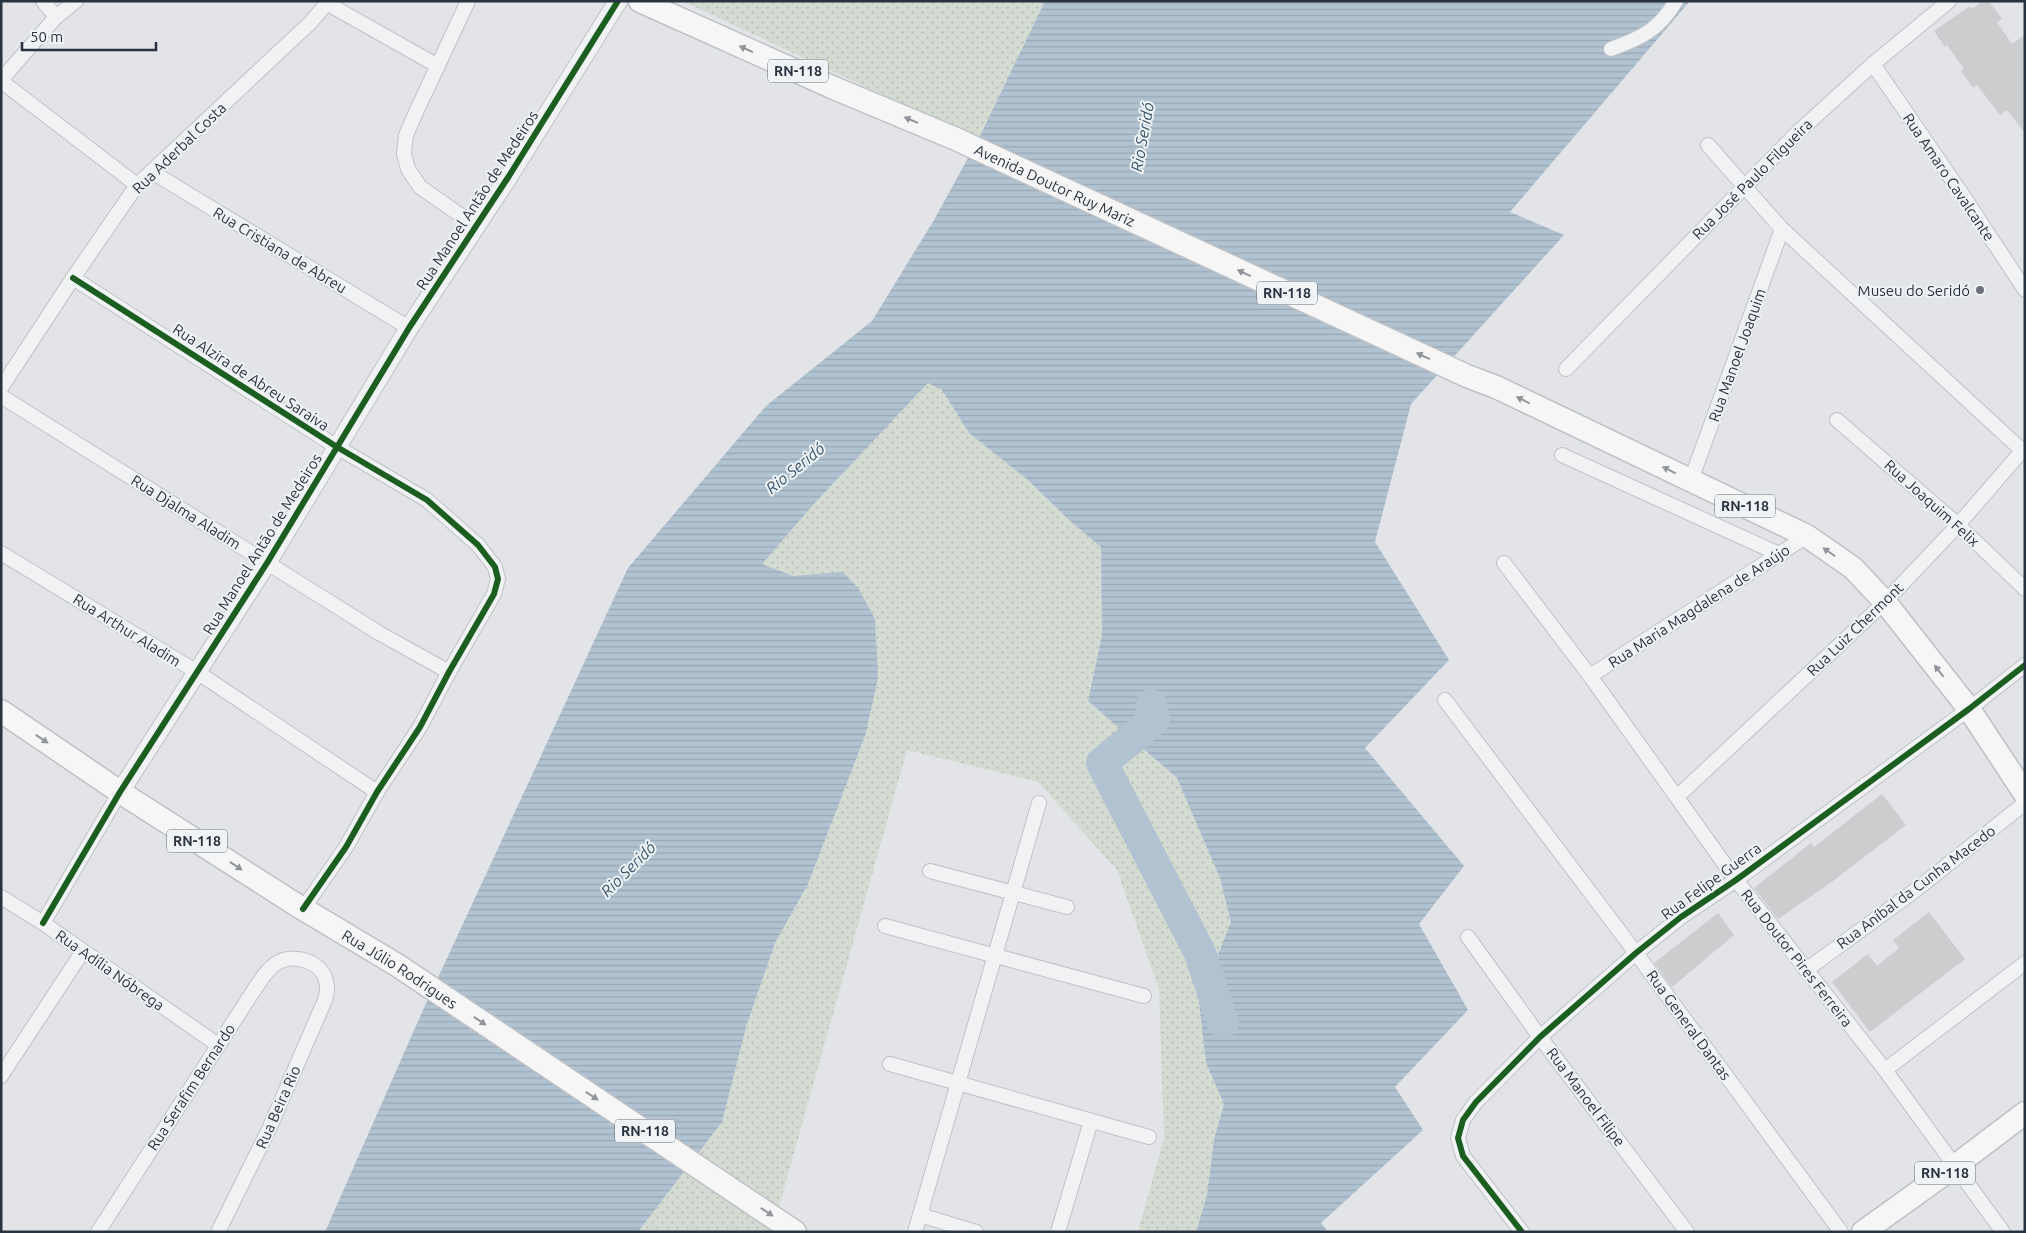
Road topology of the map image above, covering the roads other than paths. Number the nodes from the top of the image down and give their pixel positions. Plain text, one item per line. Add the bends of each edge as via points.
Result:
1 (43, 1) edge
2 (76, 1) edge
3 (468, 1) edge
4 (618, 1) edge
5 (640, 1) edge
6 (1676, 1) edge
7 (1949, 1) edge
8 (329, 2) edge
9 (56, 17) junction
10 (1611, 49) dead end
11 (1873, 64) junction
12 (438, 66) junction
13 (1, 80) edge
14 (1708, 145) dead end
15 (152, 172) junction
16 (137, 185) junction
17 (1746, 186) junction
18 (476, 226) junction
19 (1782, 230) junction
20 (73, 278) junction
21 (2025, 290) edge
22 (409, 328) junction
23 (1566, 369) dead end
24 (1, 388) edge
25 (1, 396) edge
26 (1837, 420) dead end
27 (337, 447) junction
28 (2024, 452) edge
29 (1562, 455) dead end
30 (1691, 480) junction
31 (1958, 525) junction
32 (1807, 536) junction
33 (1, 552) edge
34 (1781, 554) junction
35 (267, 563) junction
36 (1504, 563) dead end
37 (2025, 589) edge
38 (1885, 602) junction
39 (2025, 665) edge
40 (197, 672) junction
41 (448, 672) junction
42 (1590, 676) junction
43 (1445, 700) dead end
44 (1969, 709) junction
45 (1, 711) edge
46 (120, 792) junction
47 (377, 792) junction
48 (2025, 794) edge
49 (1677, 797) junction
50 (1039, 803) dead end
51 (2025, 803) edge
52 (930, 871) dead end
53 (1736, 880) junction
54 (1012, 892) junction
55 (1, 897) edge
56 (1067, 907) dead end
57 (304, 909) junction
58 (42, 923) junction
59 (885, 926) dead end
60 (1468, 938) dead end
61 (83, 951) junction
62 (1636, 953) junction
63 (994, 956) junction
64 (2025, 963) edge
65 (1806, 970) junction
66 (326, 979) joint
67 (1144, 996) dead end
68 (1540, 1037) junction
69 (218, 1045) junction
70 (890, 1064) dead end
71 (1885, 1070) junction
72 (1, 1076) edge
73 (957, 1084) junction
74 (2025, 1113) edge
75 (1091, 1121) junction
76 (1149, 1137) dead end
77 (1955, 1166) junction
78 (920, 1214) junction
79 (98, 1232) edge
80 (218, 1232) edge
81 (795, 1232) edge
82 (915, 1232) edge
83 (976, 1232) edge
84 (1058, 1232) edge
85 (1522, 1232) edge
86 (1688, 1232) edge
87 (1841, 1232) edge
88 (1863, 1232) edge
89 (2003, 1232) edge

1 - 9 street
2 - 9 street
3 - 12 street
4 - 18 street, Rua Manoel Antão de Medeiros
30 -> 5 main road, Avenida Doutor Ruy Mariz / RN-118 via 1496,386 1468,376 956,140
6 - 10 street via 1656,28
7 - 11 street, Rua José Paulo Filgueira
8 - 12 street
8 - 15 street, Rua Aderbal Costa
9 - 13 street
11 - 17 street, Rua José Paulo Filgueira via 1797,133
11 - 21 street, Rua Amaro Cavalcante
12 - 18 street via 406,135 404,154 408,169 420,187
13 - 16 street
14 - 17 street
15 - 16 street, Rua Aderbal Costa
15 - 22 street, Rua Cristiana de Abreu
16 - 20 street, Rua Aderbal Costa
17 - 19 street
17 - 23 street, Rua José Paulo Filgueira
18 - 22 street, Rua Manoel Antão de Medeiros
19 - 28 street
19 - 30 street, Rua Manoel Joaquim
20 - 24 street, Rua Aderbal Costa
20 - 27 street, Rua Alzira de Abreu Saraiva
22 - 27 street, Rua Manoel Antão de Medeiros
25 - 35 street, Rua Djalma Aladim
26 - 31 street, Rua Joaquim Felix
27 - 35 street, Rua Manoel Antão de Medeiros
27 - 41 street, Rua Alzira de Abreu Saraiva via 433,505 478,545 495,567 498,579 494,594
28 - 31 street, Rua Luiz Chermont
29 - 34 street
30 - 32 main road, RN-118
31 - 37 street, Rua Joaquim Felix
31 - 38 street, Rua Luiz Chermont
32 - 34 street, Rua Maria Magdalena de Araújo
38 -> 32 main road, RN-118 via 1852,568
33 - 40 street, Rua Arthur Aladim
34 - 42 street, Rua Maria Magdalena de Araújo
35 - 40 street, Rua Manoel Antão de Medeiros
35 - 41 street, Rua Djalma Aladim
36 - 42 street, Rua Doutor Pires Ferreira
44 -> 38 main road, RN-118
38 - 49 street, Rua Luiz Chermont
39 - 44 street, Rua Felipe Guerra
40 - 46 street, Rua Manoel Antão de Medeiros
40 - 47 street, Rua Arthur Aladim
41 - 47 street via 420,727
42 - 49 street, Rua Doutor Pires Ferreira
43 - 62 street, Rua General Dantas
44 - 48 main road, RN-118
44 - 53 street, Rua Felipe Guerra
45 -> 46 main road, Rua Júlio Rodrigues / RN-118
46 -> 57 main road, Rua Júlio Rodrigues / RN-118
46 - 58 street, Rua Manoel Antão de Medeiros
47 - 57 street via 346,848
49 - 53 street, Rua Doutor Pires Ferreira
50 - 54 street
51 - 65 street, Rua Aníbal da Cunha Macedo via 1917,889
52 - 54 street
53 - 62 street, Rua Felipe Guerra via 1681,917
53 - 65 street, Rua Doutor Pires Ferreira
54 - 56 street
54 - 63 street
55 - 58 street, Rua Adília Nóbrega
57 -> 81 main road, Rua Júlio Rodrigues / RN-118 via 396,965
58 - 61 street, Rua Adília Nóbrega
59 - 63 street
60 - 68 street, Rua Manoel Filipe
61 - 69 street, Rua Adília Nóbrega
61 - 72 street
62 - 68 street, Rua Felipe Guerra
62 - 87 street, Rua General Dantas
63 - 67 street
63 - 73 street
64 - 71 street
65 - 71 street, Rua Doutor Pires Ferreira
66 - 69 street, Rua Serafim Bernardo via 312,963 298,959 276,963
66 - 80 street, Rua Beira Rio via 325,1000 269,1129
68 - 85 street, Rua Felipe Guerra via 1476,1102 1463,1120 1458,1138 1463,1156
68 - 86 street, Rua Manoel Filipe
69 - 79 street, Rua Serafim Bernardo
70 - 73 street
71 - 77 street, Rua Doutor Pires Ferreira
73 - 75 street
73 - 78 street
74 - 77 main road, RN-118
75 - 76 street
75 - 84 street
77 - 88 main road, RN-118
77 - 89 street, Rua Doutor Pires Ferreira
78 - 82 street
78 - 83 street

